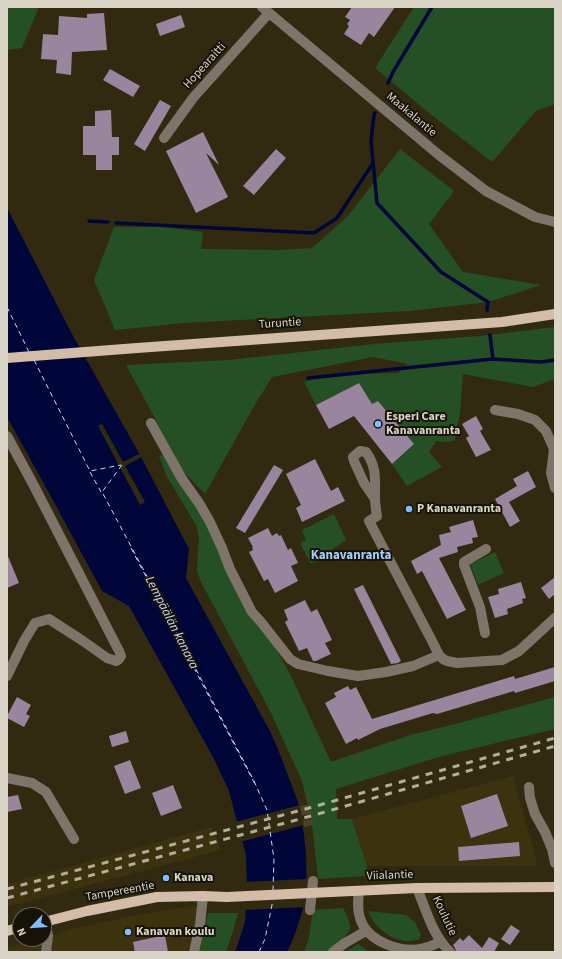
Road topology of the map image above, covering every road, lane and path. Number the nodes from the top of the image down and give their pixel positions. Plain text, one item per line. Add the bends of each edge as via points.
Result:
1 (266, 10) edge
2 (164, 138) dead end
3 (555, 222) edge
4 (555, 314) edge
5 (7, 358) edge
6 (495, 410) dead end
7 (151, 423) dead end
8 (7, 436) edge
9 (555, 488) edge
10 (375, 499) dead end
11 (486, 549) dead end
12 (555, 618) edge
13 (485, 633) dead end
14 (439, 655) junction
15 (7, 676) edge
16 (7, 778) edge
17 (529, 787) dead end
18 (74, 839) dead end
19 (555, 864) edge
20 (313, 881) dead end
21 (555, 887) edge
22 (417, 888) junction
23 (359, 891) junction
24 (203, 896) junction
25 (227, 897) joint
26 (310, 910) dead end
27 (52, 919) edge
28 (366, 931) junction
29 (444, 948) edge
30 (194, 952) edge
31 (333, 952) edge

1 - 2 street, Hopearaitti via 193,98
1 - 3 street, Maakalantie via 439,155 486,191 535,217
4 - 5 main road, Turuntie via 502,322
6 - 9 street via 535,420 546,431 554,448 551,473
7 - 14 street via 182,479 210,522 252,612 290,659 298,664 358,676 413,666
8 - 15 street via 121,656 116,661 107,658 49,619 35,623
10 - 14 street via 377,516 369,521
11 - 13 street via 464,562 480,607
12 - 14 street via 519,651 502,660 457,663 447,661
16 - 18 street via 32,783 46,792
17 - 19 street via 535,814 552,849
20 - 26 street
21 - 22 main road, Viialantie
22 - 23 main road, Viialantie
22 - 29 street, Koulutie
23 - 25 main road, Viialantie, bridge
23 - 28 street via 358,913
24 - 25 main road, Tampereentie
24 - 27 main road, Tampereentie via 157,897
24 - 30 street
28 - 29 street via 382,943 402,949
28 - 31 street

